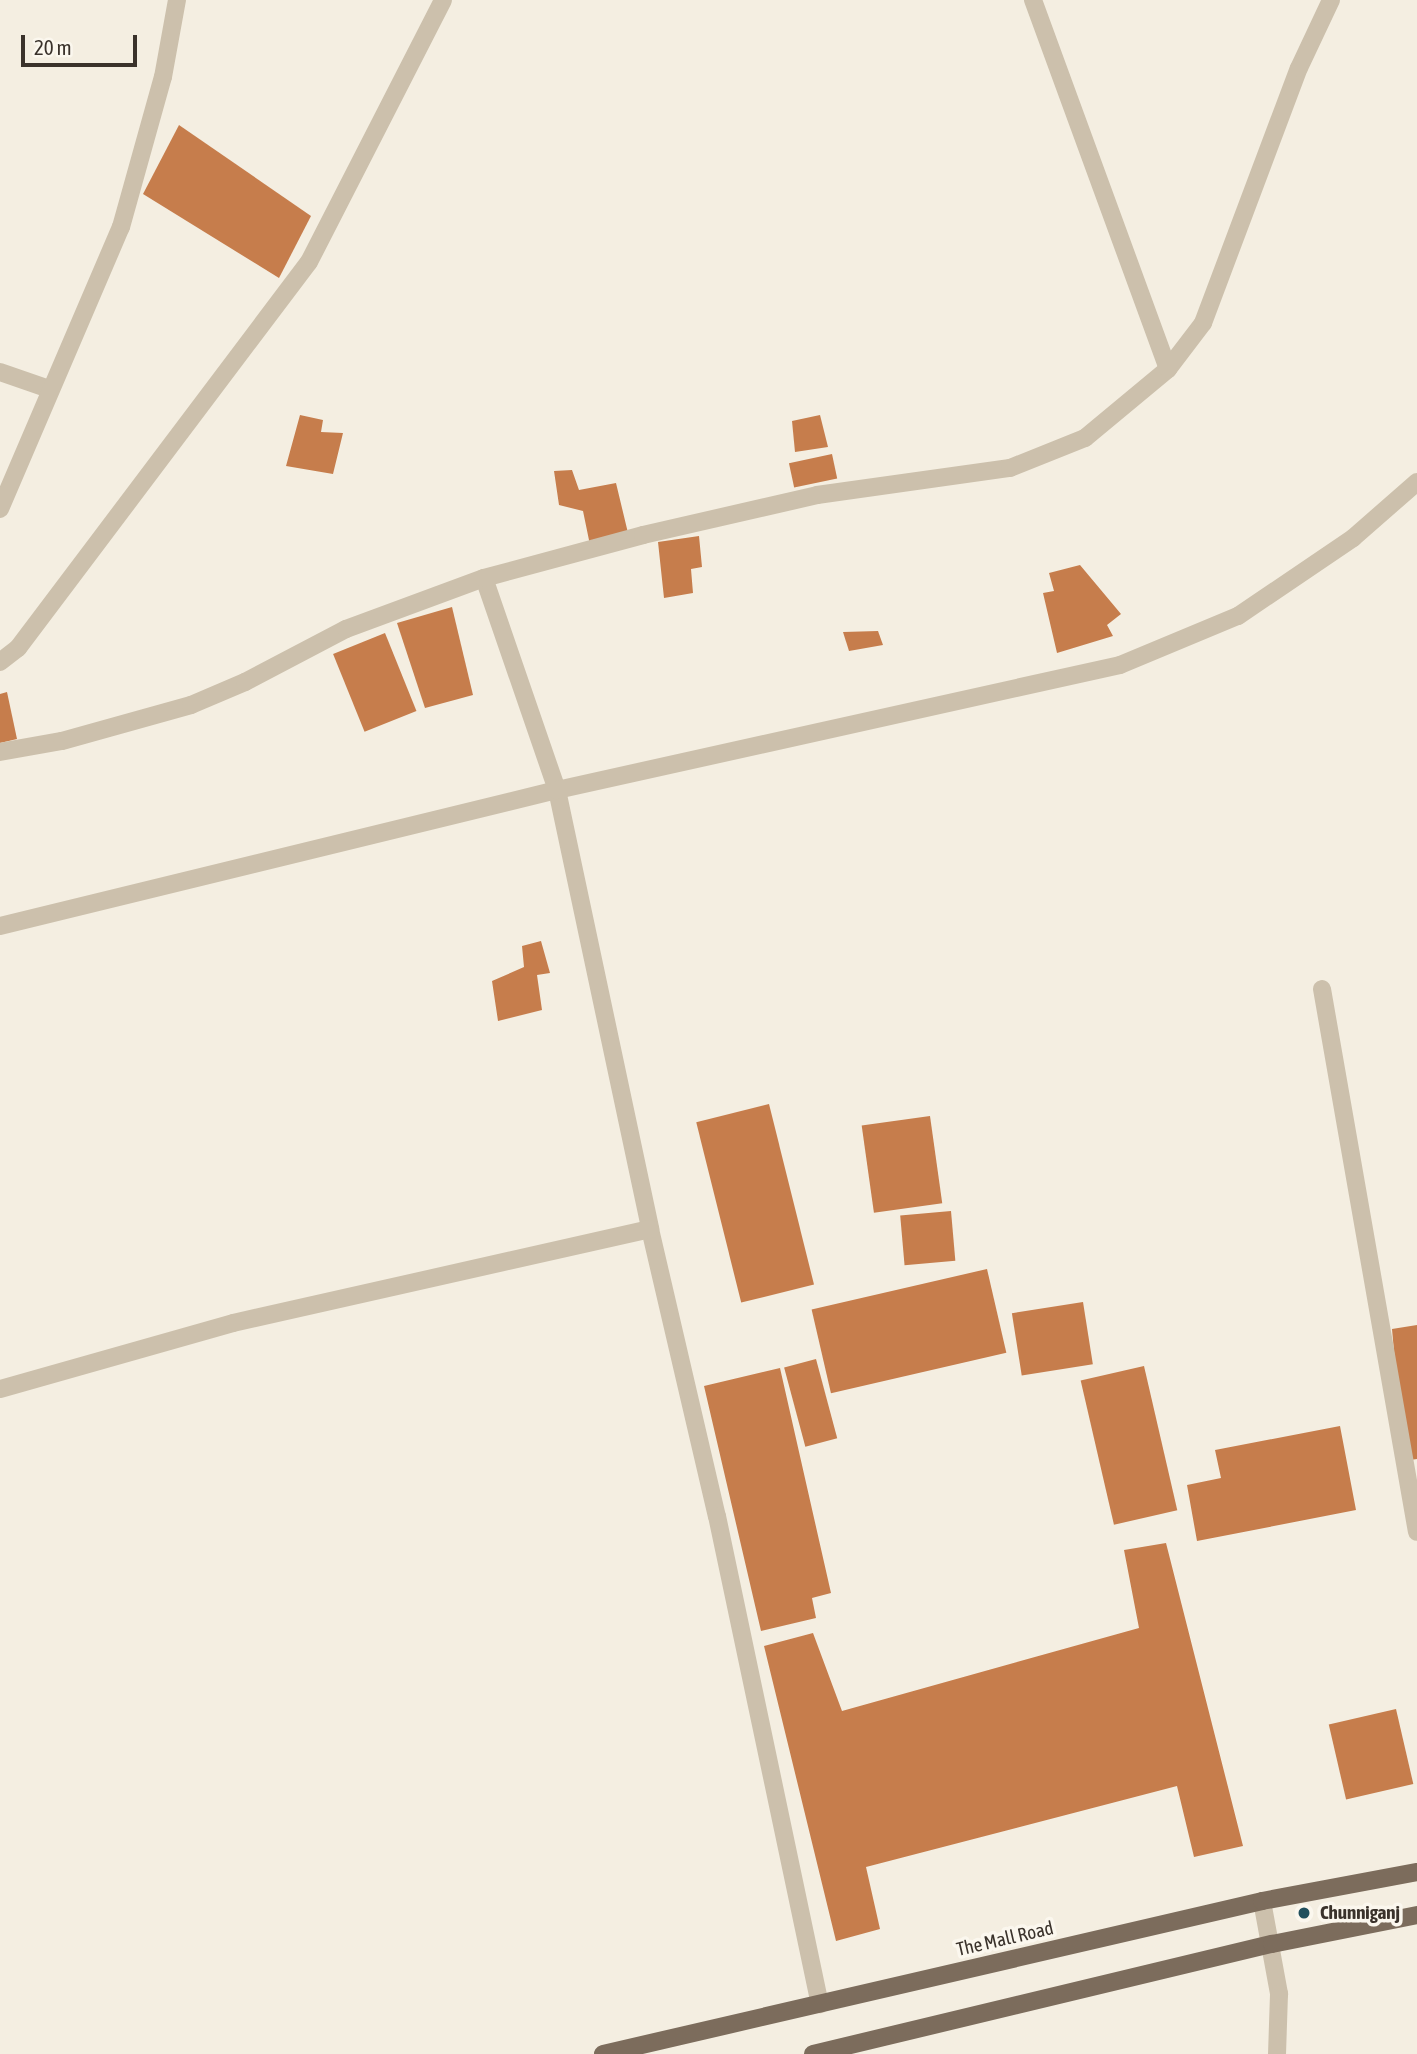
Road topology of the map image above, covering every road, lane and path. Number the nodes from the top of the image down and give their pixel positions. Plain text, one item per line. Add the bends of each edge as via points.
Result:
1 (177, 0) edge
2 (443, 0) edge
3 (1033, 0) edge
4 (1331, 0) edge
5 (1168, 369) junction
6 (0, 372) edge
7 (49, 389) junction
8 (1417, 482) edge
9 (0, 509) edge
10 (485, 578) junction
11 (0, 662) edge
12 (0, 752) edge
13 (557, 790) junction
14 (0, 926) edge
15 (1322, 989) dead end
16 (650, 1229) junction
17 (0, 1389) edge
18 (1417, 1532) edge
19 (1417, 1872) edge
20 (1262, 1901) junction
21 (1417, 1915) edge
22 (1272, 1944) junction
23 (820, 2004) junction
24 (603, 2054) edge
25 (813, 2054) edge
26 (1276, 2054) edge

1 - 7 street via 163,78 121,227
2 - 11 street via 309,262 18,648
3 - 5 street
4 - 5 street via 1298,68 1203,324
5 - 10 street via 1085,438 1010,468 817,495
6 - 7 street
7 - 9 street
8 - 13 street via 1353,538 1238,616 1120,665
10 - 12 street via 346,629 191,705 62,741
10 - 13 street
13 - 14 street
13 - 16 street
15 - 18 street
16 - 17 street via 233,1323
16 - 23 street via 717,1516
19 - 20 main road, The Mall Road
20 - 22 street
20 - 23 main road, The Mall Road
21 - 22 main road
22 - 25 main road
22 - 26 street via 1279,1994
23 - 24 main road, The Mall Road

